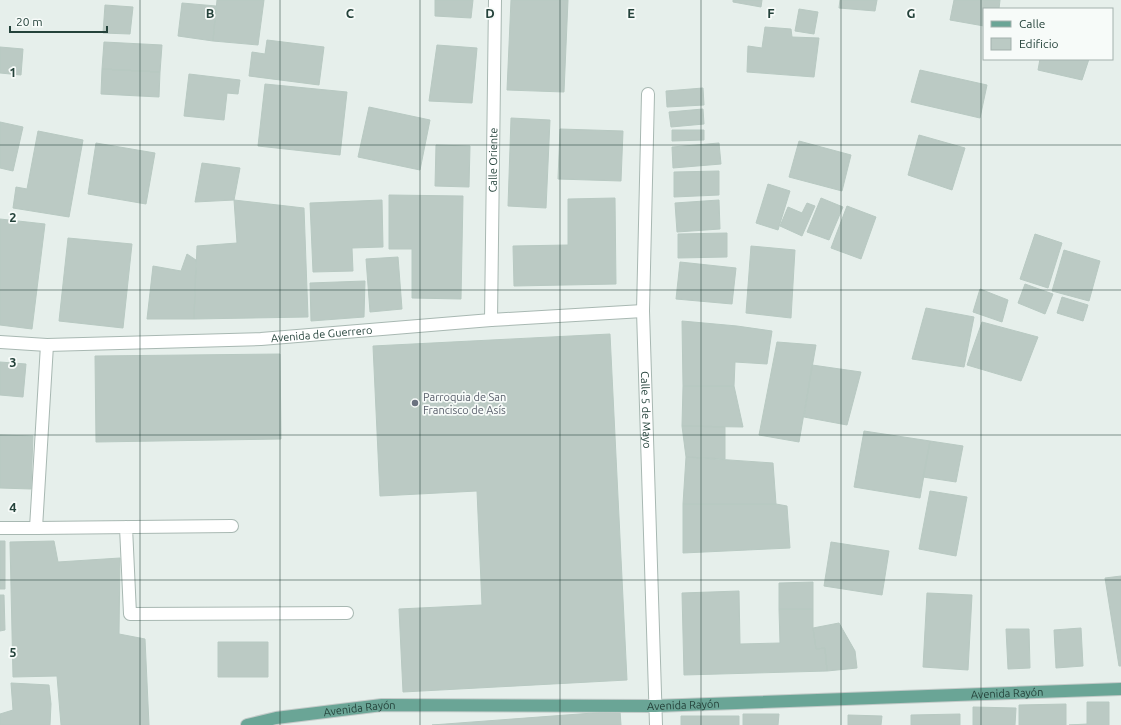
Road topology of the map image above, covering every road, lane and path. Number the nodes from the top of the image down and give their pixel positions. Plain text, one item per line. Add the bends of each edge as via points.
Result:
1 (495, 0) edge
2 (648, 94) dead end
3 (643, 311) junction
4 (491, 320) junction
5 (0, 342) edge
6 (47, 345) junction
7 (232, 526) dead end
8 (0, 528) edge
9 (36, 528) junction
10 (126, 528) junction
11 (347, 613) dead end
12 (1121, 689) edge
13 (656, 706) junction
14 (247, 725) edge
15 (656, 725) edge

1 - 4 street, Calle Oriente
2 - 3 street, Calle 5 de Mayo
3 - 4 street, Avenida de Guerrero
3 - 13 street, Calle 5 de Mayo
4 - 6 street, Avenida de Guerrero via 261,339
5 - 6 street, Avenida de Guerrero
6 - 9 street
7 - 10 street
8 - 9 street
9 - 10 street
10 - 11 street via 130,614
12 - 13 main road, Avenida Rayón
13 - 14 main road, Avenida Rayón via 382,705 276,718
13 - 15 street, Calle 5 de Mayo

